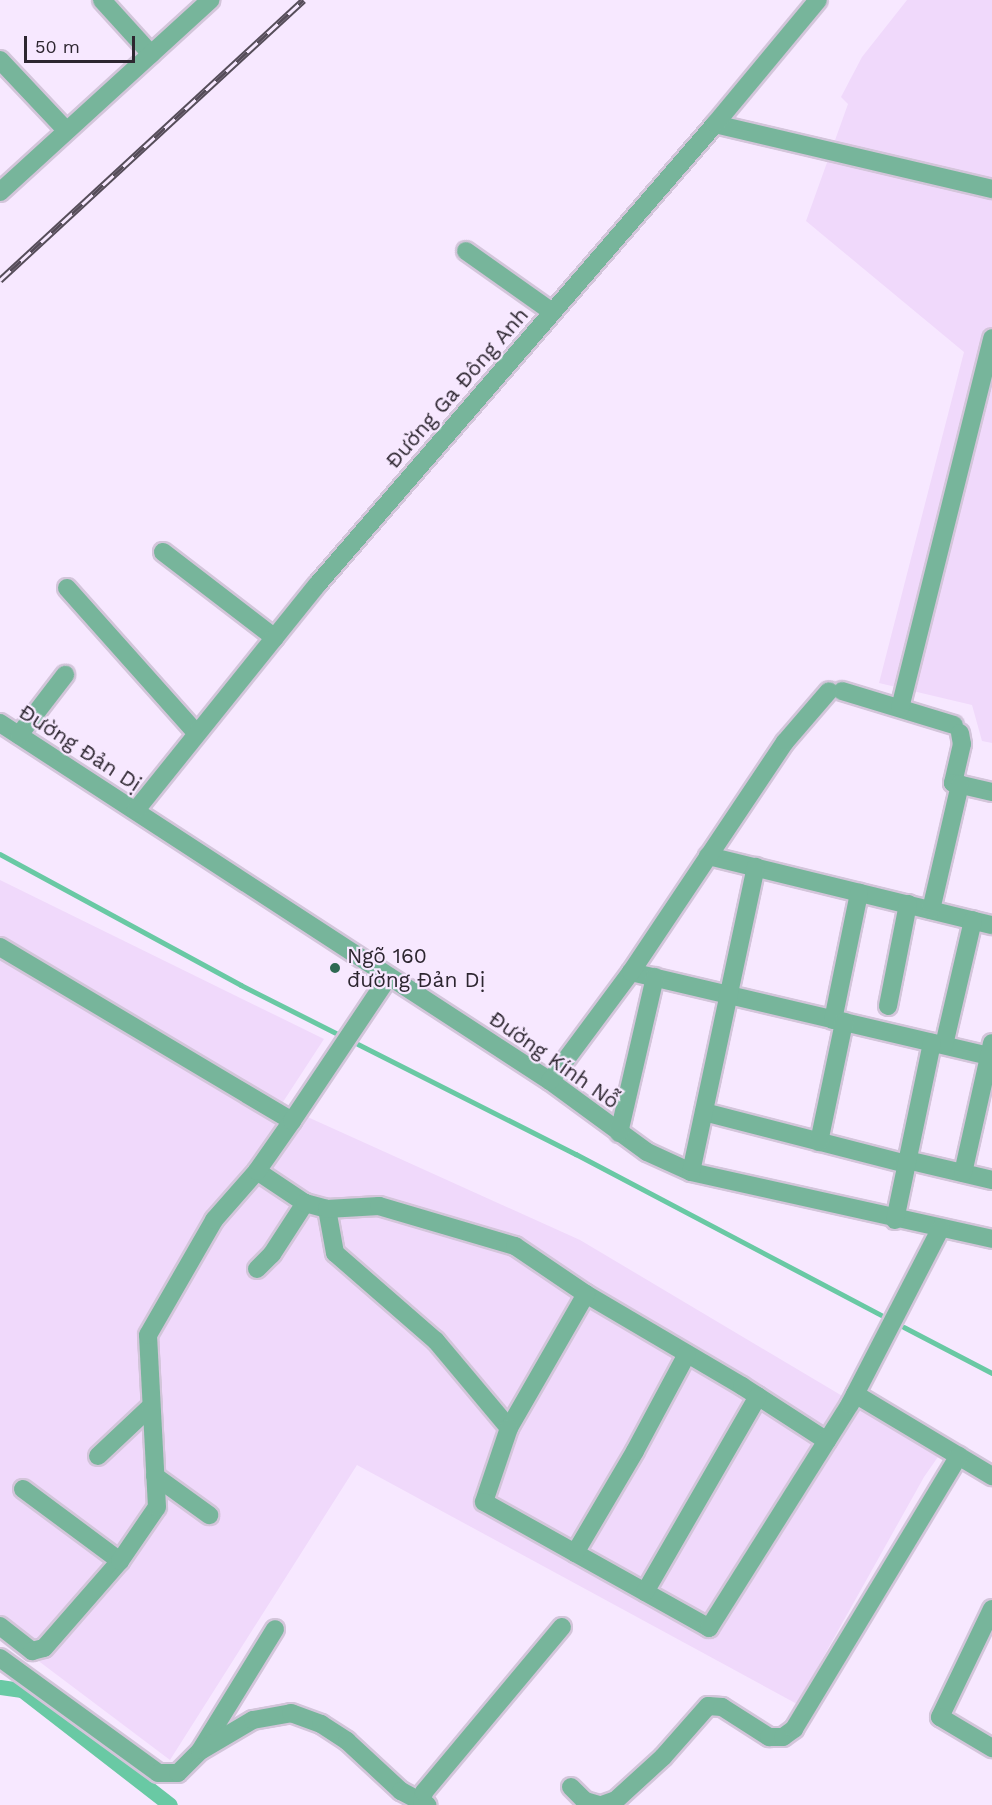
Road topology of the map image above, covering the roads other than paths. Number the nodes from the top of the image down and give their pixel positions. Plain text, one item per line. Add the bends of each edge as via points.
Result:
1 (102, 0) edge
2 (210, 0) edge
3 (818, 0) edge
4 (152, 54) junction
5 (0, 60) edge
6 (716, 124) junction
7 (66, 130) junction
8 (992, 189) edge
9 (0, 192) edge
10 (466, 251) dead end
11 (552, 312) junction
12 (992, 338) edge
13 (163, 552) dead end
14 (67, 588) dead end
15 (275, 638) junction
16 (65, 675) dead end
17 (900, 708) junction
18 (0, 723) edge
19 (197, 734) junction
20 (19, 735) junction
21 (960, 784) junction
22 (992, 792) edge
23 (136, 810) junction
24 (708, 856) junction
25 (756, 867) junction
26 (859, 893) junction
27 (908, 904) junction
28 (931, 910) junction
29 (973, 920) junction
30 (992, 925) edge
31 (0, 947) edge
32 (630, 972) junction
33 (388, 976) junction
34 (655, 977) junction
35 (728, 995) junction
36 (888, 1006) dead end
37 (839, 1021) junction
38 (938, 1044) junction
39 (991, 1052) edge
40 (550, 1081) junction
41 (704, 1112) junction
42 (292, 1121) junction
43 (619, 1133) junction
44 (819, 1142) junction
45 (907, 1162) junction
46 (257, 1171) junction
47 (691, 1172) junction
48 (963, 1173) junction
49 (992, 1180) edge
50 (305, 1203) junction
51 (327, 1209) junction
52 (895, 1220) junction
53 (941, 1228) junction
54 (992, 1239) edge
55 (257, 1269) dead end
56 (585, 1294) junction
57 (687, 1354) junction
58 (855, 1394) junction
59 (758, 1396) junction
60 (152, 1406) junction
61 (509, 1428) junction
62 (827, 1441) junction
63 (98, 1456) dead end
64 (959, 1456) junction
65 (155, 1476) junction
66 (992, 1476) edge
67 (23, 1489) dead end
68 (209, 1515) dead end
69 (575, 1553) junction
70 (120, 1561) junction
71 (645, 1592) junction
72 (992, 1609) edge
73 (0, 1626) edge
74 (562, 1627) dead end
75 (275, 1629) dead end
76 (986, 1635) edge
77 (0, 1658) edge
78 (992, 1748) edge
79 (200, 1751) junction
80 (570, 1787) dead end
81 (424, 1804) edge
82 (601, 1805) edge

1 - 4 street
2 - 4 street
3 - 6 street, Đường Ga Đông Anh
4 - 7 street
5 - 7 street
6 - 8 street
6 - 11 street, Đường Ga Đông Anh
7 - 9 street
10 - 11 street
11 - 15 street, Đường Ga Đông Anh
12 - 17 street
13 - 15 street
14 - 19 street
15 - 19 street, Đường Ga Đông Anh
16 - 20 street
17 - 21 street via 957,729 962,744 953,783
17 - 24 street via 835,692 785,742
18 - 20 street, Đường Đản Dị
19 - 23 street, Đường Ga Đông Anh
20 - 23 street, Đường Đản Dị
21 - 22 street
21 - 28 street
23 - 33 street, Đường Kính Nỗ
24 - 25 street
24 - 32 street
25 - 26 street
25 - 35 street
26 - 27 street
26 - 37 street
27 - 28 street
27 - 36 street
28 - 29 street
29 - 30 street
29 - 38 street
31 - 42 street
32 - 34 street
32 - 40 street
33 - 40 street, Đường Kính Nỗ
33 - 42 street
34 - 35 street
34 - 43 street
35 - 37 street
35 - 41 street
37 - 38 street
37 - 44 street
38 - 39 street
38 - 45 street
39 - 48 street
40 - 43 street, Đường Kính Nỗ
41 - 44 street
41 - 47 street
42 - 46 street
43 - 47 street, Đường Kính Nỗ via 646,1152
44 - 45 street
45 - 48 street
45 - 52 street
46 - 50 street
46 - 60 street via 214,1220 148,1335
47 - 52 street, Đường Kính Nỗ
48 - 49 street
50 - 51 street
50 - 55 street via 272,1254
51 - 56 street via 379,1206 515,1246
51 - 61 street via 335,1253 436,1341
52 - 53 street, Đường Kính Nỗ
53 - 54 street, Đường Kính Nỗ
53 - 58 street
56 - 57 street
56 - 61 street
57 - 59 street
57 - 69 street
58 - 62 street
58 - 64 street
59 - 62 street
59 - 71 street
60 - 63 street
60 - 65 street
61 - 69 street via 484,1502
62 - 71 street via 709,1628
64 - 66 street
64 - 82 street via 794,1729 783,1737 770,1737 723,1707 708,1706 655,1764 616,1800
65 - 68 street
65 - 70 street via 157,1507
67 - 70 street
69 - 71 street
70 - 73 street via 44,1648 32,1650
72 - 76 street
74 - 81 street via 424,1792
75 - 79 street
76 - 78 street via 940,1717
77 - 79 street via 158,1773 178,1773
79 - 81 street via 253,1720 291,1713 321,1724 347,1741 401,1791
80 - 82 street via 585,1801

